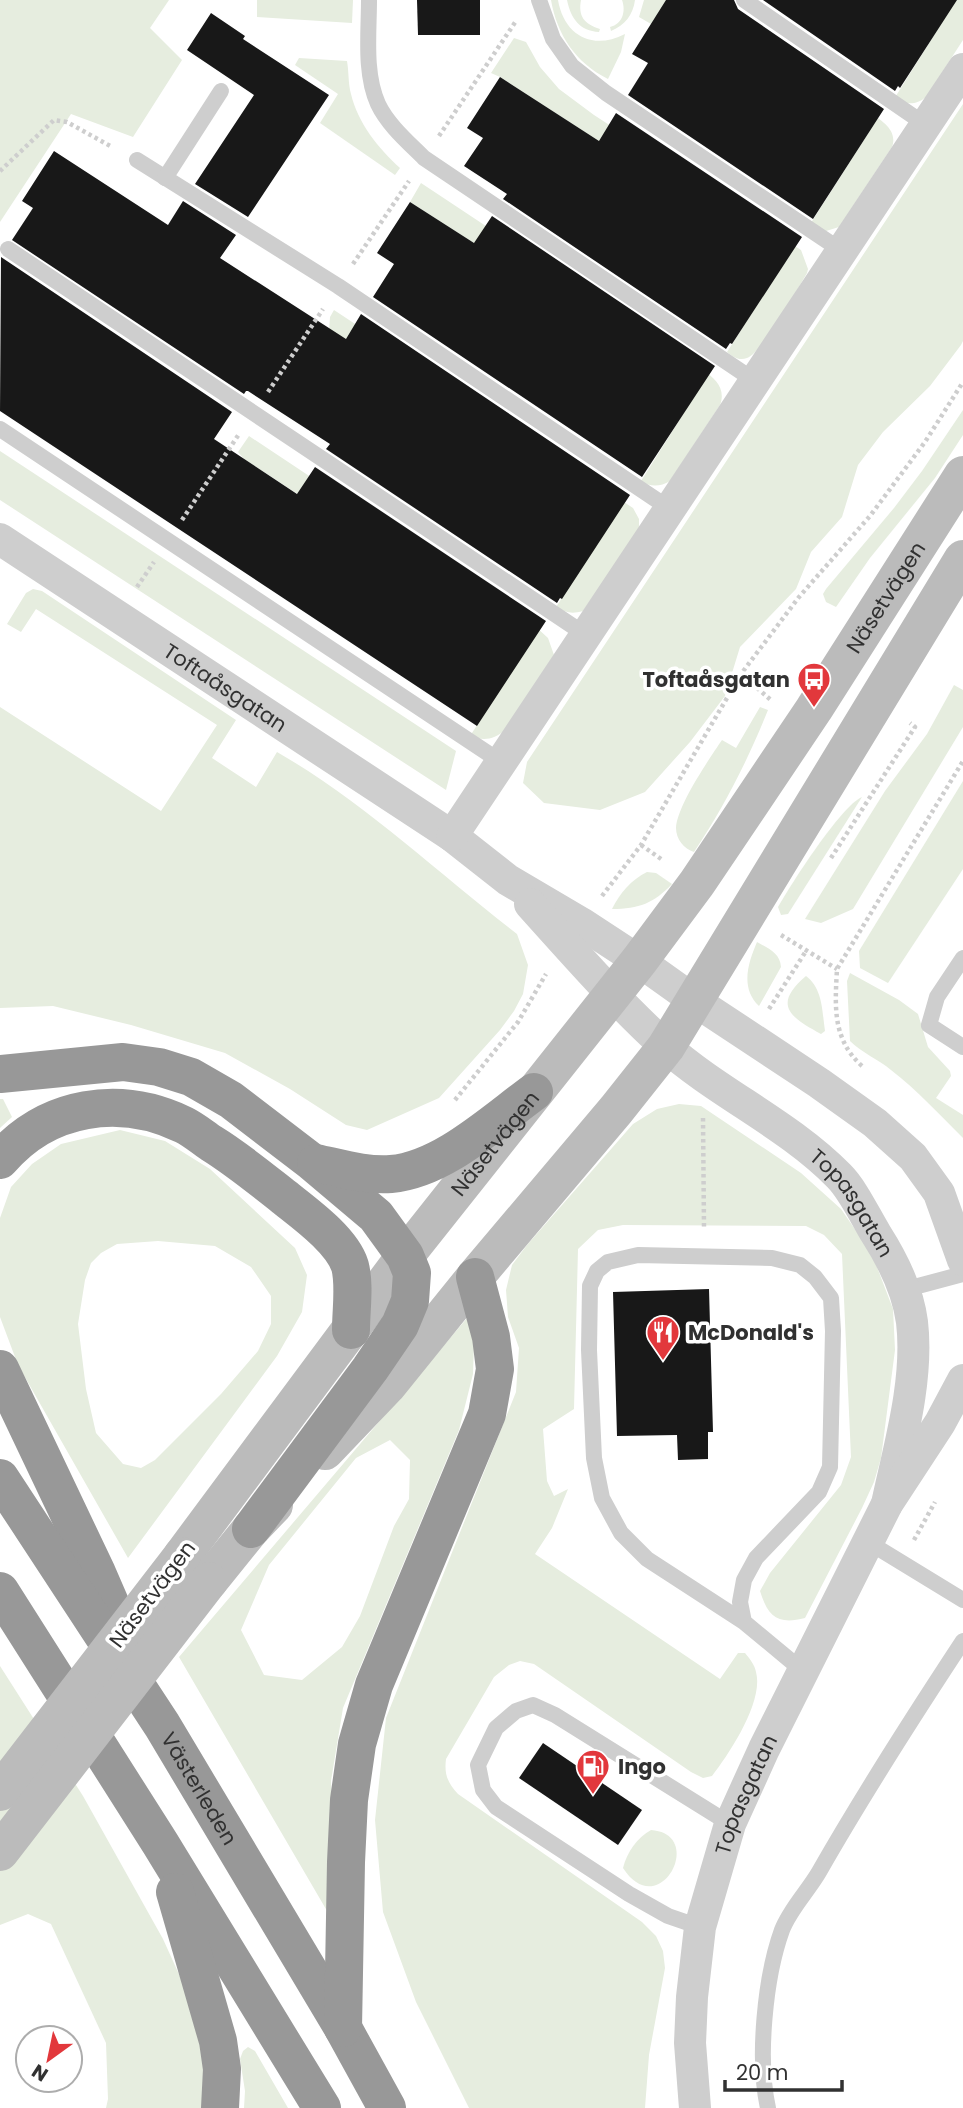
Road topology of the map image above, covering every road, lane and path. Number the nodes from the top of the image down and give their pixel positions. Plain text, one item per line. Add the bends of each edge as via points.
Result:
1 (369, 0) edge
2 (539, 0) edge
3 (744, 0) edge
4 (963, 69) edge
5 (221, 91) dead end
6 (926, 125) junction
7 (137, 160) joint
8 (0, 171) edge
9 (165, 178) junction
10 (8, 249) dead end
11 (842, 251) junction
12 (755, 381) junction
13 (0, 429) edge
14 (963, 475) edge
15 (670, 509) junction
16 (0, 539) edge
17 (963, 559) edge
18 (586, 635) junction
19 (741, 674) dead end
20 (773, 702) dead end
21 (910, 723) dead end
22 (963, 761) edge
23 (500, 762) junction
24 (452, 836) junction
25 (824, 869) dead end
26 (508, 880) junction
27 (789, 925) dead end
28 (782, 936) dead end
29 (963, 958) edge
30 (639, 961) junction
31 (612, 995) junction
32 (695, 1001) junction
33 (666, 1047) junction
34 (963, 1047) edge
35 (869, 1072) dead end
36 (0, 1074) edge
37 (534, 1092) junction
38 (0, 1160) edge
39 (312, 1162) junction
40 (405, 1256) junction
41 (963, 1260) edge
42 (963, 1274) edge
43 (475, 1277) junction
44 (903, 1290) junction
45 (351, 1330) junction
46 (0, 1369) edge
47 (963, 1380) edge
48 (0, 1478) edge
49 (939, 1494) dead end
50 (887, 1504) junction
51 (251, 1529) junction
52 (868, 1542) junction
53 (902, 1562) junction
54 (196, 1568) junction
55 (0, 1591) edge
56 (963, 1600) edge
57 (744, 1622) junction
58 (963, 1642) edge
59 (803, 1671) junction
60 (162, 1725) junction
61 (0, 1792) edge
62 (730, 1824) junction
63 (160, 1843) junction
64 (0, 1852) edge
65 (700, 1927) junction
66 (343, 2028) junction
67 (220, 2108) edge
68 (322, 2108) edge
69 (387, 2108) edge
70 (695, 2108) edge
71 (768, 2108) edge

1 - 12 lane via 372,80 378,104 396,131 424,158
2 - 11 lane via 553,39 572,66
3 - 6 lane
4 - 6 street
5 - 9 lane
6 - 11 street
7 - 8 path via 67,122 54,120
7 - 9 lane
9 - 15 lane via 338,286
10 - 18 lane
11 - 12 street
12 - 15 street
13 - 23 lane
14 - 30 street, Näsetvägen via 814,709
15 - 18 street
16 - 24 street, Toftaåsgatan
17 - 32 street, Näsetvägen
18 - 23 street
19 - 20 path
21 - 25 path via 915,727
22 - 35 path via 837,969 835,1002 842,1041
23 - 24 street
24 - 26 street, Toftaåsgatan
26 - 30 street, Toftaåsgatan
26 - 31 street, Toftaåsgatan
27 - 28 path
29 - 34 lane via 937,997 929,1025
30 - 31 street, Näsetvägen
30 - 32 street
31 - 33 street, Topasgatan
31 - 37 street, Näsetvägen
32 - 33 street, Näsetvägen
32 - 41 street via 876,1123 913,1157 939,1194
33 - 43 street, Näsetvägen
33 - 44 street, Topasgatan via 802,1144 841,1178 887,1252
36 - 39 highway via 123,1062 159,1066 191,1077 231,1100
37 - 39 highway via 444,1157 420,1168 390,1174
37 - 40 street, Näsetvägen
38 - 45 highway via 35,1129 70,1112 104,1108 151,1112 186,1126 244,1165 343,1251 350,1266
39 - 40 highway via 376,1216
40 - 45 street, Näsetvägen
40 - 51 highway via 412,1273 410,1301 400,1325
42 - 44 lane
43 - 51 street, Näsetvägen via 387,1386
43 - 66 highway via 495,1369 487,1414 374,1685 357,1744 347,1837
44 - 50 street, Topasgatan via 912,1321 912,1358 908,1409
45 - 54 street, Näsetvägen
46 - 60 highway via 97,1573
47 - 50 street, Topasgatan
48 - 60 highway, Västerleden
49 - 53 path
50 - 52 street, Topasgatan
51 - 54 street, Näsetvägen
52 - 53 lane
52 - 59 street, Topasgatan
53 - 56 lane
54 - 61 street, Näsetvägen, bridge
54 - 64 street, Näsetvägen, bridge
55 - 63 highway
57 - 57 lane via 740,1602 744,1580 756,1558 819,1492 830,1467 831,1298 800,1265 772,1258 638,1255 608,1262 590,1286 594,1458 601,1498 621,1532 647,1559
57 - 59 lane
58 - 71 lane via 783,1927 767,1993 763,2060
59 - 62 street, Topasgatan
60 - 66 highway, Västerleden
62 - 65 street, Topasgatan
62 - 65 lane via 533,1705 516,1711 496,1728 478,1765 483,1790 496,1807 629,1894 668,1916
63 - 67 highway via 218,2041
63 - 68 highway
65 - 70 street, Topasgatan via 690,2043
66 - 69 highway, Västerleden

